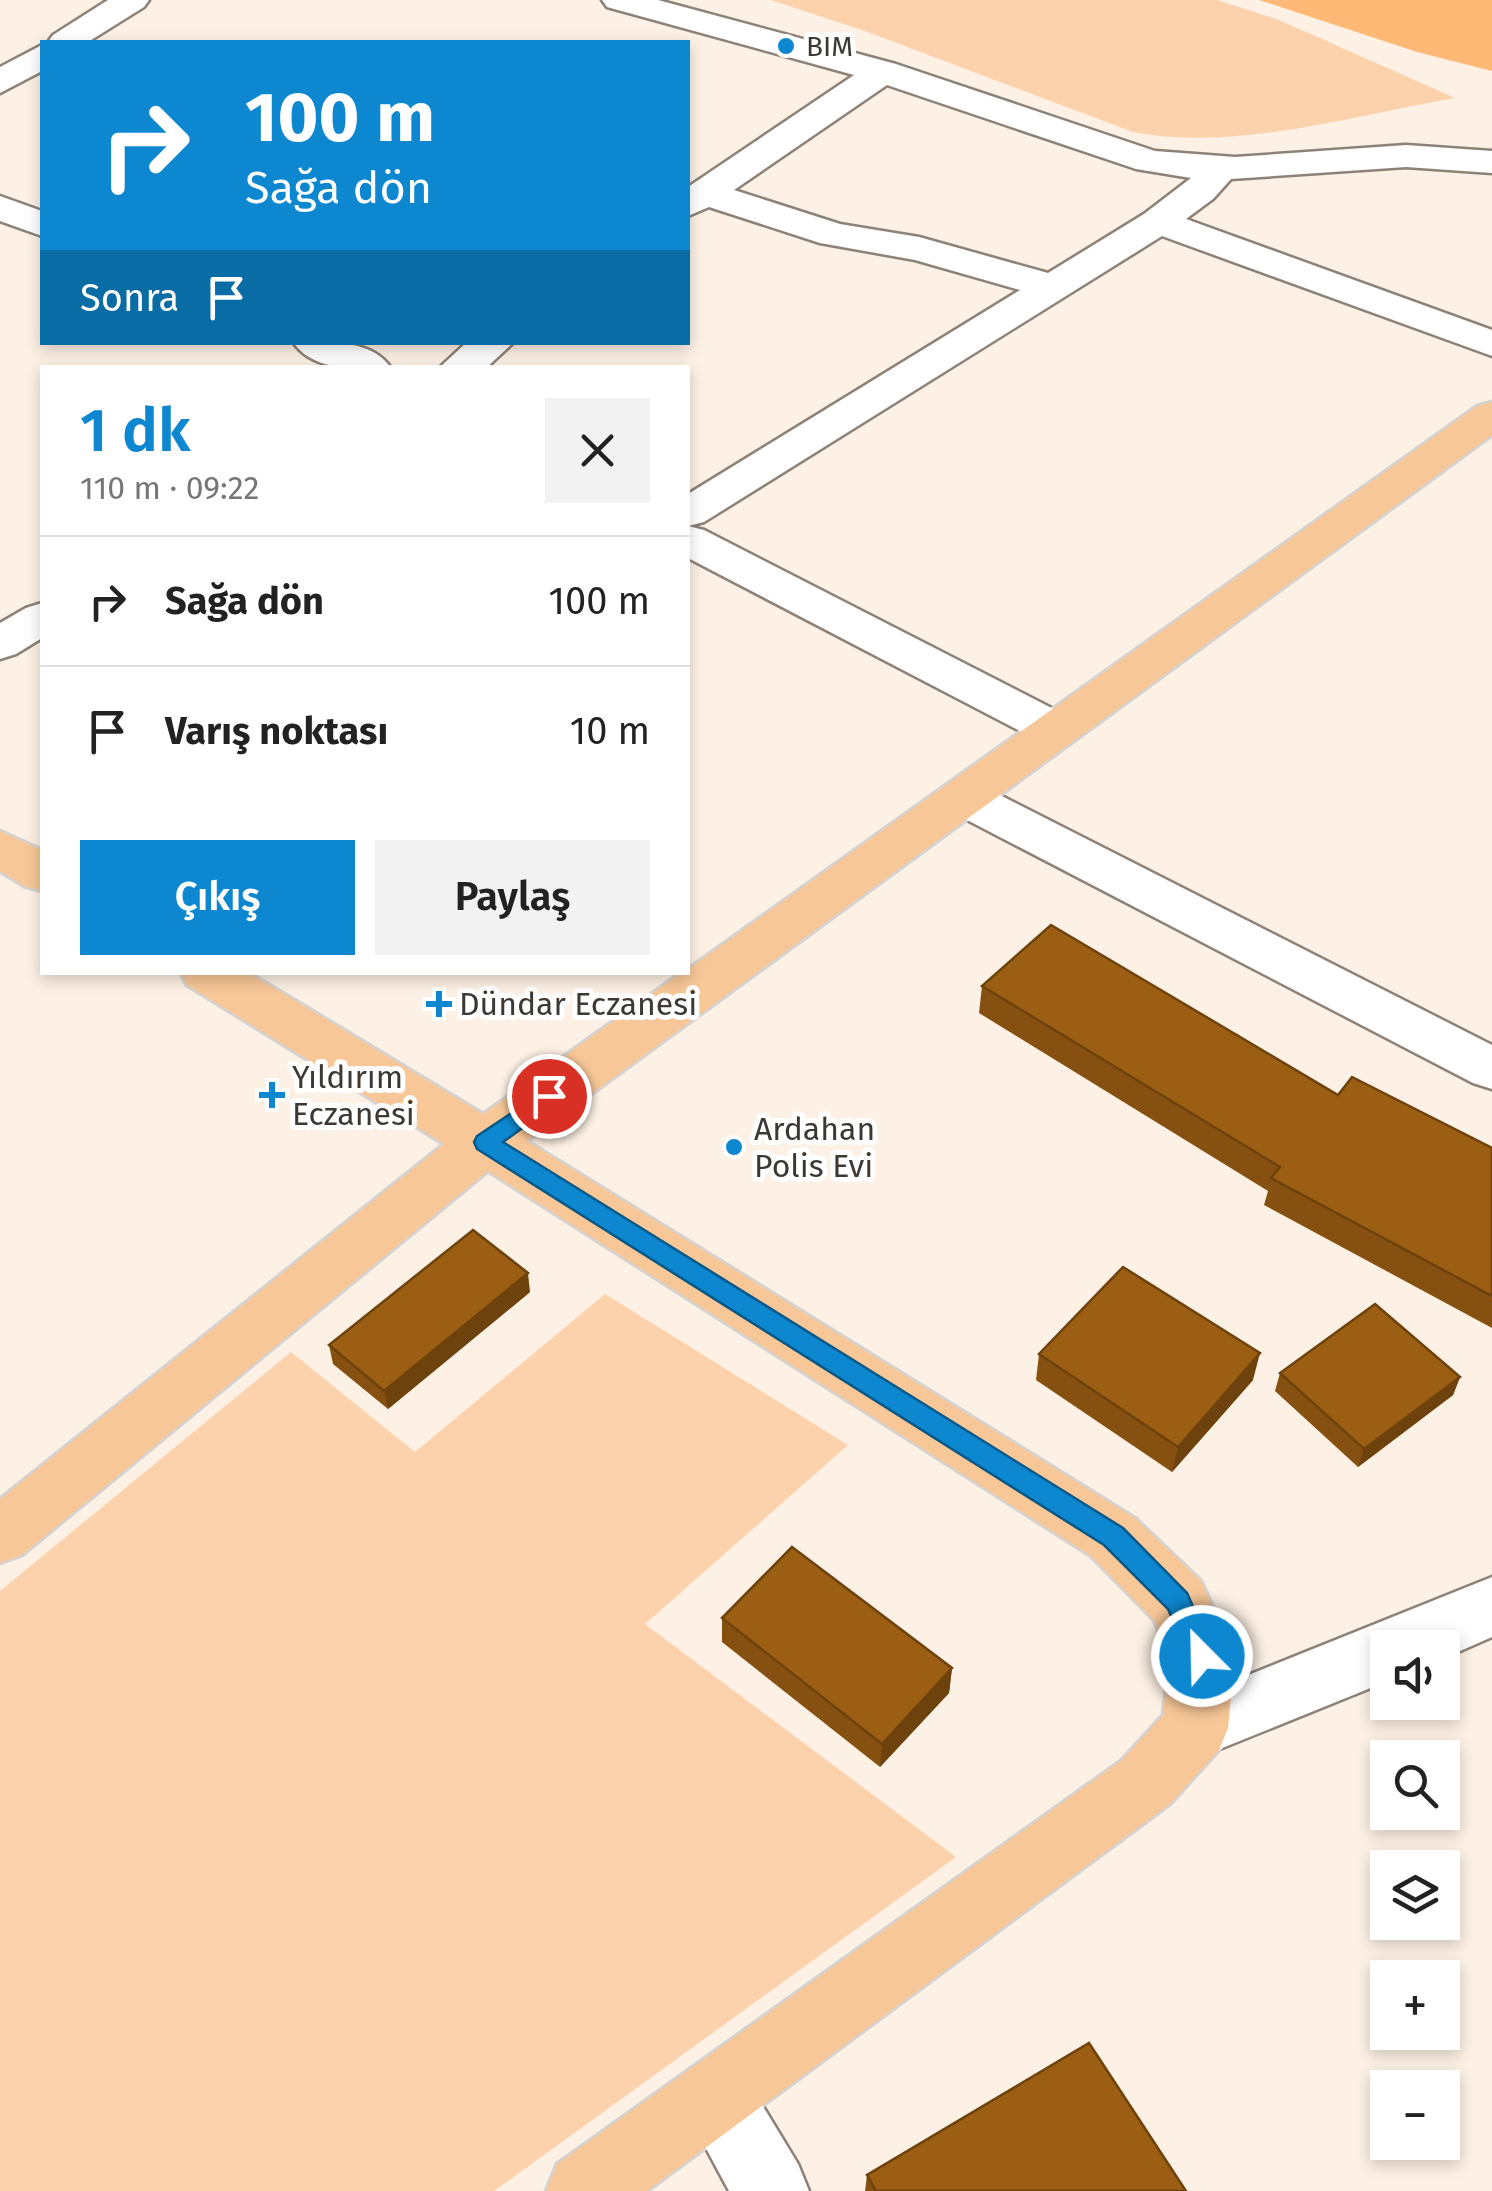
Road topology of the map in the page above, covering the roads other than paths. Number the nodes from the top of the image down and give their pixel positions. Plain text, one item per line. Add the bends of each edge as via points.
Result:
1 (132, 0) edge
2 (619, 0) edge
3 (77, 40) edge
4 (40, 57) edge
5 (883, 72) junction
6 (0, 82) edge
7 (1492, 162) edge
8 (1218, 170) junction
9 (696, 199) edge
10 (0, 207) edge
11 (1158, 222) junction
12 (40, 225) edge
13 (1053, 286) junction
14 (1492, 344) edge
15 (321, 345) edge
16 (490, 345) edge
17 (364, 365) edge
18 (462, 365) edge
19 (1492, 415) edge
20 (690, 512) edge
21 (690, 541) edge
22 (40, 619) edge
23 (0, 644) edge
24 (1056, 730) junction
25 (965, 798) junction
26 (0, 848) edge
27 (40, 872) edge
28 (211, 975) edge
29 (1492, 1069) edge
30 (485, 1142) junction
31 (0, 1536) edge
32 (1492, 1606) edge
33 (1438, 1630) edge
34 (1370, 1658) edge
35 (1195, 1728) junction
36 (715, 2096) junction
37 (584, 2191) edge
38 (771, 2191) edge

1 - 3 street
2 - 5 street
4 - 6 street
5 - 8 street via 1149,161
5 - 9 street
7 - 8 street via 1397,154
8 - 11 street
9 - 13 street via 834,235 919,248
10 - 12 street
11 - 13 street
11 - 14 street
13 - 20 street
15 - 17 street
16 - 18 street
19 - 24 main road
21 - 24 street
22 - 23 street
24 - 25 main road
25 - 29 street
25 - 30 main road
26 - 27 main road
28 - 30 main road
30 - 31 main road
30 - 35 main road via 1114,1536 1178,1602 1202,1656
32 - 33 street
34 - 35 street
35 - 36 main road via 1146,1782
36 - 37 main road
36 - 38 street

